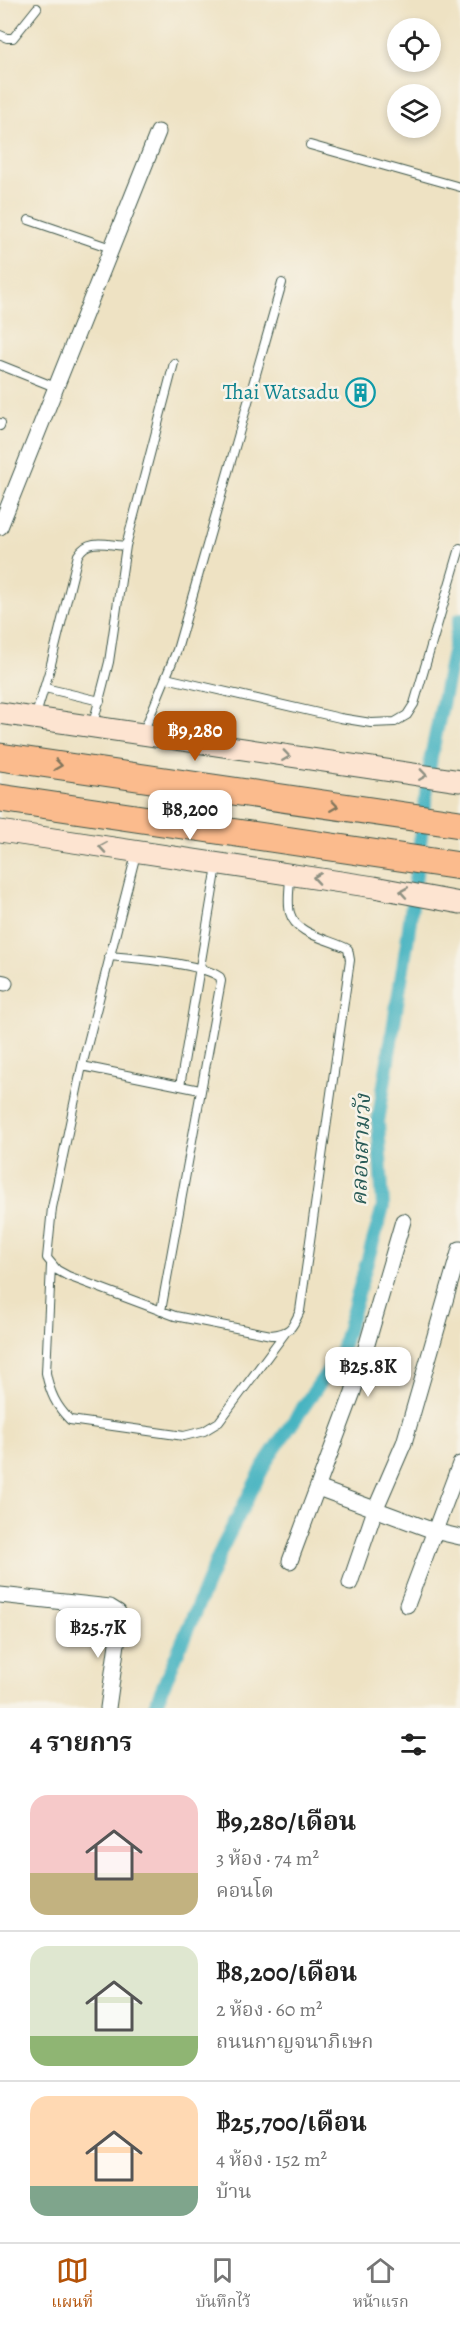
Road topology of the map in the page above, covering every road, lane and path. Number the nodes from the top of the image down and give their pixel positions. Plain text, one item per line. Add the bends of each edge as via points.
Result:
1 (37, 8) dead end
2 (0, 35) edge
3 (158, 132) dead end
4 (310, 145) dead end
5 (460, 187) edge
6 (29, 220) dead end
7 (111, 248) junction
8 (282, 283) dead end
9 (174, 363) dead end
10 (0, 365) edge
11 (55, 387) junction
12 (3, 510) edge
13 (0, 527) edge
14 (126, 546) junction
15 (460, 548) edge
16 (166, 678) junction
17 (45, 688) junction
18 (100, 701) junction
19 (0, 713) edge
20 (35, 719) junction
21 (93, 726) junction
22 (142, 735) junction
23 (0, 757) edge
24 (455, 780) edge
25 (0, 798) edge
26 (449, 822) edge
27 (0, 831) edge
28 (137, 852) junction
29 (217, 864) junction
30 (460, 866) edge
31 (290, 874) junction
32 (460, 903) edge
33 (109, 956) junction
34 (200, 970) junction
35 (82, 1066) junction
36 (180, 1086) junction
37 (200, 1090) junction
38 (403, 1221) dead end
39 (460, 1249) edge
40 (51, 1265) junction
41 (161, 1311) junction
42 (285, 1333) junction
43 (460, 1464) edge
44 (318, 1488) junction
45 (375, 1510) junction
46 (434, 1531) junction
47 (460, 1537) edge
48 (290, 1561) dead end
49 (350, 1583) dead end
50 (0, 1595) edge
51 (407, 1605) dead end
52 (108, 1708) edge

1 - 2 lane via 13,38
3 - 7 street
4 - 5 lane
6 - 7 lane
7 - 11 street
8 - 16 lane
9 - 14 lane
10 - 11 lane
11 - 12 street
12 - 13 street
14 - 17 lane via 89,543 82,547
14 - 18 lane
15 - 16 lane via 414,704 407,715 395,722 340,718
16 - 22 lane
17 - 18 lane
17 - 20 lane
18 - 21 lane
19 - 20 main road
20 - 21 main road
21 - 22 main road
22 -> 24 main road
23 -> 26 highway
25 - 30 highway
28 -> 27 main road
28 - 29 main road
28 - 33 lane
29 - 31 main road
29 - 34 lane
32 -> 31 main road
31 - 42 lane via 289,911 293,920 301,928 348,949 350,960 303,1298 294,1325
33 - 34 lane
33 - 35 lane
34 - 36 lane
34 - 37 lane via 214,973 221,981
35 - 36 lane
35 - 40 lane via 52,1208 47,1258
36 - 37 lane
37 - 41 lane
38 - 44 street via 353,1392
39 - 45 street via 404,1443
40 - 41 lane via 68,1276
40 - 42 lane via 46,1373 57,1407 70,1420 184,1436 204,1431 219,1422
41 - 42 lane via 271,1335
43 - 46 street
44 - 45 street
44 - 48 street
45 - 46 street
45 - 49 street
46 - 47 street
46 - 51 street
50 - 52 street via 110,1607 118,1612

